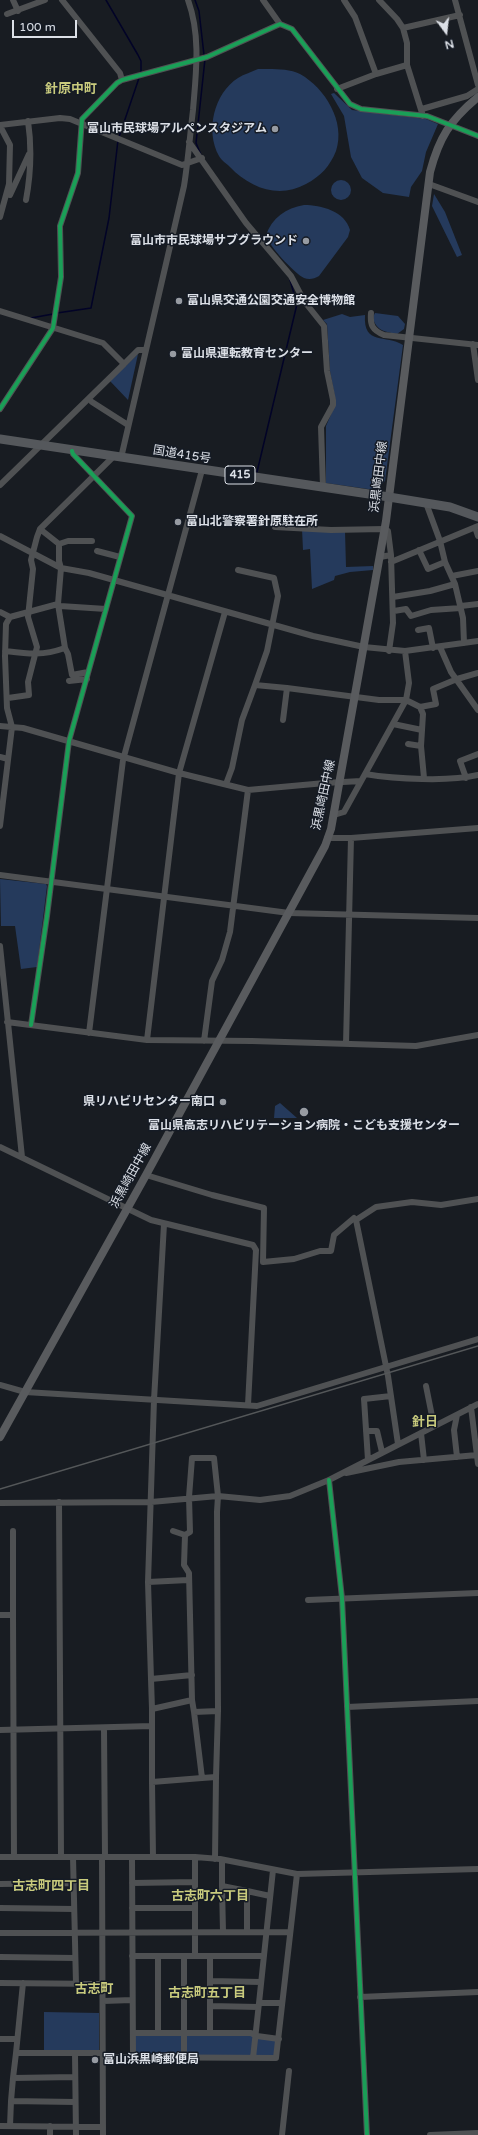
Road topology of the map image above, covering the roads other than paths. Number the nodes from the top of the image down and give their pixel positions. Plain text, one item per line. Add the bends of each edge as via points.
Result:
1 (13, 0) edge
2 (46, 0) edge
3 (62, 0) edge
4 (188, 0) edge
5 (263, 0) edge
6 (344, 0) edge
7 (379, 0) edge
8 (455, 0) edge
9 (37, 2) edge
10 (18, 11) junction
11 (7, 14) dead end
12 (460, 15) junction
13 (280, 24) junction
14 (403, 28) junction
15 (197, 59) junction
16 (407, 65) junction
17 (376, 74) junction
18 (122, 80) junction
19 (478, 85) edge
20 (337, 89) junction
21 (478, 89) edge
22 (478, 97) edge
23 (422, 112) junction
24 (28, 121) junction
25 (80, 122) junction
26 (449, 125) junction
27 (0, 126) edge
28 (478, 136) edge
29 (190, 142) junction
30 (31, 151) junction
31 (202, 158) junction
32 (187, 165) junction
33 (429, 184) junction
34 (6, 200) junction
35 (26, 200) dead end
36 (478, 202) edge
37 (0, 217) edge
38 (0, 311) edge
39 (371, 313) dead end
40 (53, 328) junction
41 (410, 338) junction
42 (475, 344) edge
43 (146, 350) junction
44 (124, 364) junction
45 (478, 380) edge
46 (92, 402) dead end
47 (0, 408) edge
48 (128, 425) junction
49 (0, 439) edge
50 (40, 446) junction
51 (72, 451) junction
52 (118, 457) junction
53 (202, 470) junction
54 (94, 477) junction
55 (0, 485) edge
56 (323, 487) junction
57 (389, 497) junction
58 (426, 503) junction
59 (478, 517) edge
60 (275, 527) dead end
61 (477, 527) edge
62 (40, 529) junction
63 (384, 529) junction
64 (0, 536) edge
65 (478, 536) edge
66 (92, 541) dead end
67 (440, 541) junction
68 (59, 544) junction
69 (419, 550) junction
70 (97, 551) dead end
71 (32, 553) junction
72 (391, 555) junction
73 (120, 557) junction
74 (380, 557) junction
75 (391, 562) junction
76 (445, 562) junction
77 (61, 568) junction
78 (238, 570) dead end
79 (478, 571) edge
80 (452, 576) junction
81 (114, 580) junction
82 (455, 584) junction
83 (168, 596) junction
84 (393, 597) junction
85 (58, 604) junction
86 (478, 604) edge
87 (461, 607) junction
88 (106, 609) junction
89 (394, 611) junction
90 (0, 612) edge
91 (29, 612) junction
92 (225, 612) junction
93 (10, 617) junction
94 (272, 624) junction
95 (418, 630) dead end
96 (478, 641) edge
97 (464, 643) junction
98 (440, 647) junction
99 (65, 648) junction
100 (364, 648) junction
101 (433, 648) junction
102 (389, 651) junction
103 (404, 651) junction
104 (3, 654) edge
105 (35, 655) junction
106 (478, 673) edge
107 (87, 676) junction
108 (457, 679) junction
109 (69, 681) dead end
110 (255, 685) junction
111 (287, 688) junction
112 (355, 697) junction
113 (406, 700) junction
114 (8, 701) junction
115 (0, 704) edge
116 (420, 707) junction
117 (478, 710) edge
118 (283, 720) dead end
119 (393, 724) junction
120 (0, 726) edge
121 (12, 727) junction
122 (422, 730) junction
123 (68, 741) junction
124 (408, 744) dead end
125 (421, 746) junction
126 (478, 754) edge
127 (0, 757) edge
128 (124, 757) junction
129 (8, 759) junction
130 (180, 774) junction
131 (365, 774) junction
132 (478, 775) edge
133 (424, 778) junction
134 (466, 778) junction
135 (340, 782) junction
136 (361, 782) junction
137 (226, 784) junction
138 (248, 790) junction
139 (334, 815) junction
140 (0, 826) edge
141 (478, 828) edge
142 (328, 838) junction
143 (351, 838) junction
144 (0, 875) edge
145 (50, 882) junction
146 (107, 890) junction
147 (165, 897) junction
148 (233, 906) junction
149 (289, 913) junction
150 (350, 915) junction
151 (478, 918) edge
152 (0, 946) edge
153 (7, 1022) junction
154 (31, 1025) junction
155 (89, 1032) junction
156 (478, 1035) edge
157 (147, 1040) junction
158 (204, 1041) junction
159 (218, 1042) junction
160 (346, 1044) junction
161 (0, 1147) edge
162 (22, 1157) junction
163 (146, 1175) junction
164 (478, 1199) edge
165 (127, 1208) junction
166 (356, 1220) junction
167 (164, 1224) junction
168 (478, 1340) edge
169 (386, 1368) junction
170 (0, 1385) edge
171 (426, 1386) dead end
172 (25, 1392) junction
173 (391, 1396) junction
174 (154, 1400) junction
175 (478, 1404) edge
176 (248, 1405) junction
177 (471, 1407) junction
178 (457, 1415) junction
179 (434, 1426) junction
180 (366, 1431) junction
181 (421, 1433) junction
182 (0, 1437) edge
183 (398, 1444) junction
184 (382, 1452) junction
185 (477, 1455) edge
186 (458, 1457) junction
187 (368, 1460) junction
188 (424, 1460) junction
189 (478, 1464) edge
190 (340, 1474) junction
191 (329, 1480) junction
192 (218, 1496) junction
193 (189, 1497) junction
194 (0, 1502) edge
195 (59, 1502) junction
196 (151, 1502) junction
197 (13, 1531) dead end
198 (173, 1531) dead end
199 (185, 1535) junction
200 (188, 1580) junction
201 (148, 1582) junction
202 (478, 1593) edge
203 (342, 1598) junction
204 (308, 1600) dead end
205 (0, 1615) edge
206 (13, 1615) junction
207 (192, 1675) junction
208 (151, 1679) junction
209 (192, 1700) junction
210 (478, 1701) edge
211 (347, 1707) junction
212 (152, 1709) junction
213 (218, 1711) junction
214 (194, 1712) junction
215 (152, 1726) junction
216 (104, 1728) junction
217 (61, 1729) junction
218 (0, 1730) edge
219 (13, 1730) junction
220 (216, 1777) junction
221 (202, 1778) junction
222 (152, 1782) junction
223 (0, 1857) edge
224 (14, 1857) junction
225 (61, 1857) junction
226 (73, 1857) junction
227 (103, 1857) junction
228 (132, 1857) junction
229 (153, 1857) junction
230 (195, 1857) junction
231 (218, 1859) junction
232 (478, 1869) edge
233 (273, 1870) junction
234 (354, 1873) junction
235 (297, 1874) junction
236 (195, 1882) junction
237 (74, 1883) junction
238 (132, 1883) junction
239 (0, 1884) edge
240 (222, 1886) junction
241 (247, 1891) junction
242 (270, 1896) junction
243 (0, 1908) edge
244 (132, 1908) junction
245 (195, 1908) junction
246 (74, 1909) junction
247 (195, 1932) junction
248 (223, 1932) junction
249 (247, 1932) junction
250 (266, 1932) junction
251 (290, 1932) junction
252 (0, 1933) edge
253 (75, 1933) junction
254 (102, 1933) junction
255 (132, 1933) junction
256 (132, 1956) junction
257 (158, 1956) junction
258 (184, 1956) junction
259 (195, 1956) junction
260 (210, 1956) junction
261 (264, 1956) junction
262 (0, 1957) edge
263 (75, 1958) junction
264 (210, 1981) junction
265 (261, 1982) junction
266 (0, 1983) edge
267 (23, 1983) junction
268 (76, 1984) junction
269 (103, 1984) junction
270 (478, 1992) edge
271 (360, 1997) junction
272 (132, 2000) junction
273 (103, 2001) junction
274 (282, 2003) junction
275 (259, 2005) junction
276 (210, 2006) junction
277 (133, 2033) junction
278 (158, 2033) junction
279 (184, 2033) junction
280 (210, 2033) junction
281 (254, 2035) junction
282 (0, 2039) edge
283 (278, 2039) junction
284 (16, 2040) junction
285 (16, 2053) junction
286 (75, 2054) junction
287 (103, 2055) junction
288 (184, 2058) junction
289 (253, 2058) junction
290 (133, 2059) junction
291 (289, 2071) dead end
292 (75, 2077) junction
293 (13, 2078) junction
294 (11, 2102) junction
295 (75, 2102) junction
296 (0, 2126) edge
297 (10, 2126) junction
298 (50, 2126) junction
299 (76, 2126) junction
300 (103, 2127) junction
301 (478, 2133) edge
302 (50, 2135) edge
303 (76, 2135) edge
304 (103, 2135) edge
305 (282, 2135) edge
306 (367, 2135) edge
307 (430, 2135) edge

1 - 10 street
2 - 9 street
3 - 18 street via 120,73
4 - 15 street via 195,22
5 - 13 street
6 - 17 street via 355,17
7 - 14 street via 398,19
8 - 12 street
9 - 10 street
10 - 11 street
12 - 14 street
12 - 19 street
13 - 15 street
13 - 20 street via 292,29
14 - 16 street via 407,42
15 - 18 street
15 - 29 street
16 - 17 street
16 - 23 street
17 - 20 street
18 - 25 street
20 - 23 street via 354,106
21 - 23 street via 467,96
22 - 26 main road, 浜黒崎田中線
23 - 26 street
24 - 25 street via 60,118
24 - 27 street
24 - 30 street
25 - 32 street
25 - 40 street via 78,173 60,226 61,278
26 - 28 street
26 - 33 main road, 浜黒崎田中線 via 435,153
27 - 34 street via 10,145 10,184
29 - 31 street
29 - 32 street
30 - 34 street
30 - 35 street
31 - 32 street
31 - 56 street via 246,224 291,276 304,302 324,326 327,372 333,405 321,427
32 - 43 street
33 - 36 street
33 - 41 main road, 浜黒崎田中線
34 - 37 street
38 - 40 street
39 - 41 street via 370,320 376,332
40 - 44 street via 103,343
40 - 47 street
41 - 42 street
41 - 57 main road, 浜黒崎田中線
42 - 45 street
43 - 44 street via 138,350
43 - 48 street
44 - 50 street
46 - 48 street
48 - 52 street
49 - 50 highway, 国道415号 / 415
50 - 51 highway, 国道415号 / 415
50 - 55 street
51 - 52 highway, 国道415号 / 415
51 - 54 street
52 - 53 highway, 国道415号 / 415
52 - 54 street
53 - 56 highway, 国道415号 / 415
53 - 83 street
54 - 62 street
54 - 73 street via 132,516
56 - 57 highway, 国道415号 / 415
57 - 58 highway, 国道415号 / 415
57 - 63 main road, 浜黒崎田中線
58 - 59 highway, 国道415号 / 415 via 450,507
58 - 67 street
60 - 63 street
61 - 65 street
61 - 67 street
62 - 68 street
62 - 71 street
63 - 72 street via 388,531
63 - 74 main road, 浜黒崎田中線
64 - 71 street
66 - 68 street via 68,541
67 - 69 street
67 - 76 street
68 - 77 street
69 - 75 street
69 - 76 street via 428,569
70 - 73 street
71 - 77 street
71 - 91 street
72 - 74 street
72 - 75 street
73 - 81 street
74 - 100 main road, 浜黒崎田中線
75 - 84 street
76 - 80 street
77 - 81 street
77 - 85 street
78 - 94 street via 274,578 278,596
79 - 80 street
80 - 82 street
81 - 83 street
81 - 88 street
82 - 84 street
82 - 87 street
83 - 92 street
83 - 128 street
84 - 89 street
85 - 88 street
85 - 91 street
85 - 99 street
86 - 87 street
87 - 89 street via 431,610 410,616 406,609
87 - 97 street via 464,618
88 - 107 street
89 - 102 street
90 - 93 street
91 - 93 street
91 - 105 street via 28,617 37,647
92 - 94 street
92 - 130 street
93 - 104 street via 6,624
94 - 100 street
94 - 110 street via 267,651
95 - 101 street via 429,628
96 - 97 street
97 - 98 street
98 - 101 street
98 - 108 street via 451,672
99 - 105 street
99 - 107 street via 72,675
100 - 102 street
100 - 112 main road, 浜黒崎田中線
101 - 103 street
102 - 103 street
103 - 113 street via 408,683
104 - 105 street
104 - 114 street
105 - 114 street via 28,682 29,695
106 - 108 street
107 - 109 street
107 - 123 street
108 - 116 street via 433,689 436,704
108 - 117 street
110 - 111 street
110 - 137 street via 242,720
111 - 112 street
111 - 118 street
112 - 113 street
112 - 135 main road, 浜黒崎田中線
113 - 116 street
113 - 119 street
114 - 115 street
114 - 121 street
116 - 122 street via 423,714
119 - 122 street
119 - 131 street
120 - 121 street
121 - 123 street
121 - 129 street
122 - 125 street
123 - 128 street
123 - 145 street
124 - 125 street
125 - 133 street
126 - 134 street via 460,761
127 - 129 street
128 - 130 street
128 - 146 street
129 - 140 street
130 - 137 street
130 - 147 street
131 - 133 street
131 - 136 street
132 - 134 street
133 - 134 street
135 - 136 street
135 - 138 street
135 - 139 main road, 浜黒崎田中線
136 - 139 street via 344,812
137 - 138 street
138 - 148 street
139 - 142 main road, 浜黒崎田中線
141 - 143 street
142 - 143 street
142 - 149 main road, 浜黒崎田中線
143 - 150 street
144 - 145 street
145 - 146 street
145 - 154 street
146 - 147 street
146 - 155 street
147 - 148 street
147 - 157 street
148 - 149 street
148 - 158 street via 230,932 222,960 212,981
149 - 150 street
149 - 159 main road, 浜黒崎田中線
150 - 151 street
150 - 160 street
152 - 153 street
153 - 154 street
153 - 162 street
154 - 155 street
155 - 157 street
156 - 160 street via 416,1046
157 - 158 street
158 - 159 street
159 - 160 street
159 - 163 main road, 浜黒崎田中線
161 - 162 street
162 - 165 street
163 - 165 main road, 浜黒崎田中線
163 - 166 street via 264,1208 264,1262 331,1251 334,1235 354,1218
164 - 166 street via 441,1205 412,1202 376,1207
165 - 167 street
165 - 172 main road, 浜黒崎田中線
166 - 169 street
167 - 174 street
167 - 176 street via 253,1245 256,1250
168 - 169 street
169 - 173 street
169 - 176 street via 288,1398 257,1406
170 - 172 street
171 - 179 street
172 - 174 street
172 - 182 main road, 浜黒崎田中線
173 - 180 street via 364,1399
173 - 183 street
174 - 176 street
174 - 196 street
175 - 177 street
177 - 178 street
177 - 185 street
178 - 179 street
178 - 186 street via 454,1430
179 - 181 street
180 - 184 street via 377,1431
180 - 187 street
181 - 183 street
181 - 188 street
183 - 184 street
184 - 187 street
185 - 186 street
185 - 189 street
186 - 188 street
187 - 190 street
188 - 190 street via 399,1462
190 - 191 street
191 - 192 street via 290,1496 260,1500
191 - 203 street
192 - 193 street
192 - 193 street via 214,1458 192,1458
192 - 213 street
193 - 196 street
193 - 199 street via 190,1532
194 - 195 street
195 - 196 street
195 - 217 street
196 - 201 street
197 - 206 street
198 - 199 street
199 - 200 street via 184,1565 189,1573
200 - 201 street
200 - 207 street
201 - 208 street
202 - 203 street
203 - 204 street
203 - 211 street
205 - 206 street
206 - 219 street
207 - 208 street
207 - 209 street
208 - 212 street
209 - 212 street
209 - 214 street
210 - 211 street
211 - 234 street
212 - 215 street
213 - 214 street
213 - 220 street
214 - 221 street
215 - 216 street
215 - 222 street
216 - 217 street
216 - 227 street
217 - 219 street
217 - 225 street
218 - 219 street
219 - 224 street
220 - 221 street
220 - 231 street
221 - 222 street
222 - 229 street
223 - 224 street
224 - 225 street
225 - 226 street
226 - 227 street
226 - 237 street
227 - 228 street
227 - 254 street
228 - 229 street
228 - 238 street
229 - 230 street
230 - 231 street
230 - 236 street
231 - 233 street
231 - 240 street
232 - 234 street
233 - 235 street
233 - 242 street
234 - 235 street
234 - 271 street
235 - 251 street
236 - 238 street
236 - 245 street
237 - 239 street
237 - 246 street
238 - 244 street
240 - 241 street
240 - 248 street
241 - 242 street
241 - 249 street
242 - 250 street
243 - 246 street
244 - 245 street
244 - 255 street
245 - 247 street
246 - 253 street
247 - 248 street
247 - 255 street
247 - 259 street
248 - 249 street
249 - 250 street
250 - 251 street
250 - 261 street
251 - 274 street
252 - 253 street
253 - 254 street
253 - 263 street
254 - 255 street
254 - 269 street
255 - 256 street
256 - 257 street
256 - 272 street
257 - 258 street
257 - 278 street
258 - 259 street
258 - 279 street
259 - 260 street
260 - 261 street
260 - 264 street
261 - 265 street
262 - 263 street
263 - 268 street
264 - 265 street
264 - 276 street
265 - 275 street
266 - 267 street
267 - 268 street
267 - 284 street
268 - 269 street
269 - 273 street
270 - 271 street
271 - 306 street
272 - 273 street
272 - 277 street
273 - 287 street
274 - 275 street
274 - 283 street
275 - 276 street
275 - 281 street
276 - 280 street
277 - 278 street
277 - 290 street
278 - 279 street
279 - 280 street
279 - 288 street
280 - 281 street via 252,2032
281 - 283 street
281 - 289 street
282 - 284 street
283 - 289 street via 276,2058
284 - 285 street
285 - 286 street
285 - 293 street
286 - 287 street
286 - 292 street
287 - 290 street
287 - 300 street
288 - 289 street
288 - 290 street
291 - 305 street
292 - 293 street
292 - 295 street
293 - 294 street
294 - 295 street
294 - 297 street
295 - 299 street
296 - 297 street
297 - 298 street
298 - 299 street
298 - 302 street
299 - 300 street
299 - 303 street
300 - 304 street
301 - 307 street

